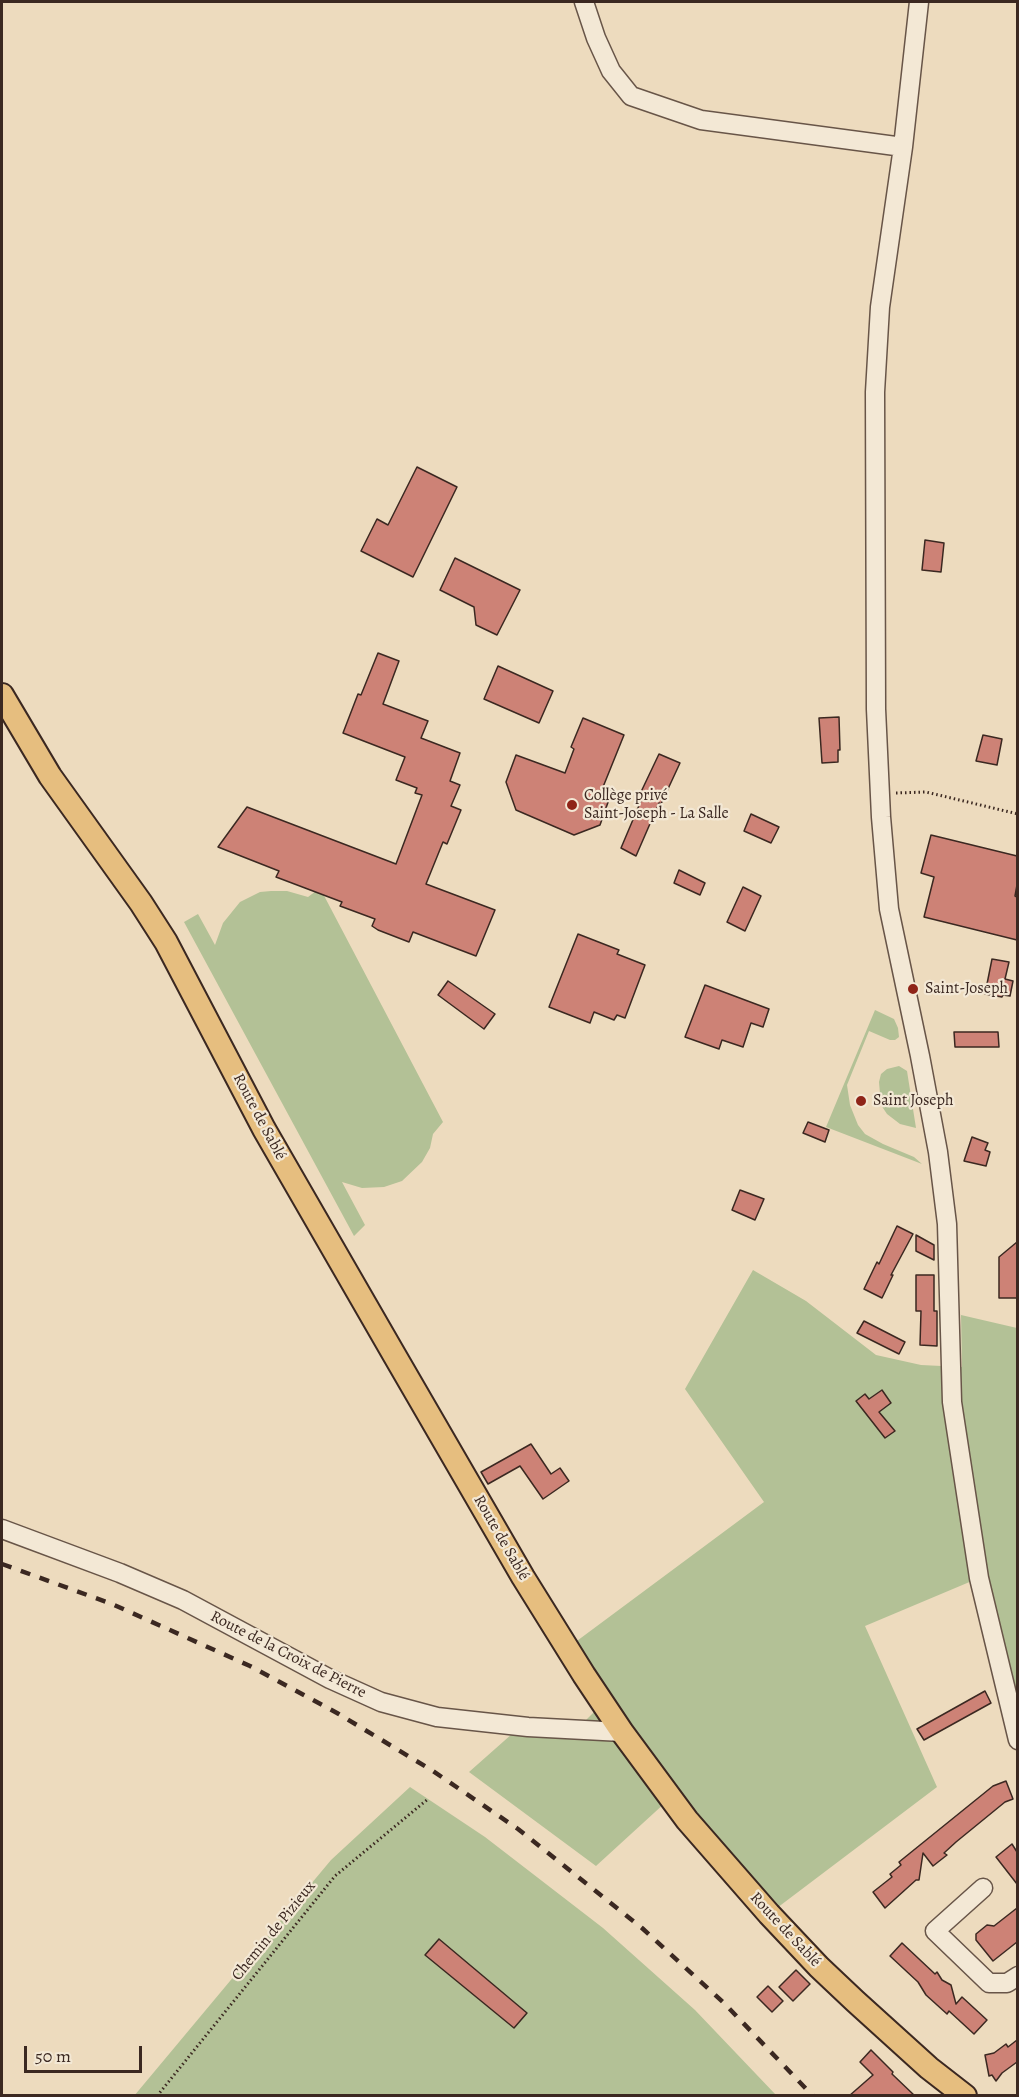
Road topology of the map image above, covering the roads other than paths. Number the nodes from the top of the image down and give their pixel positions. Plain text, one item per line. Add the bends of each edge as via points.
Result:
1 (585, 2) edge
2 (919, 2) edge
3 (903, 147) junction
4 (2, 695) edge
5 (2, 1529) edge
6 (622, 1732) junction
7 (1017, 1740) edge
8 (983, 1888) dead end
9 (1017, 1976) edge
10 (965, 2096) edge

1 - 3 street via 611,71 631,96 702,120
2 - 3 street
3 - 7 street via 880,307 875,392 880,798 889,909 938,1152 946,1224 952,1402 979,1578
4 - 6 main road, Route de Sablé via 50,776 141,903 182,970 264,1129 523,1577
5 - 6 street, Route de la Croix de Pierre via 183,1600 381,1702 437,1716 528,1727
6 - 10 main road, Route de Sablé via 687,1820 769,1914 894,2037
8 - 9 street via 935,1930 989,1983 1007,1983

